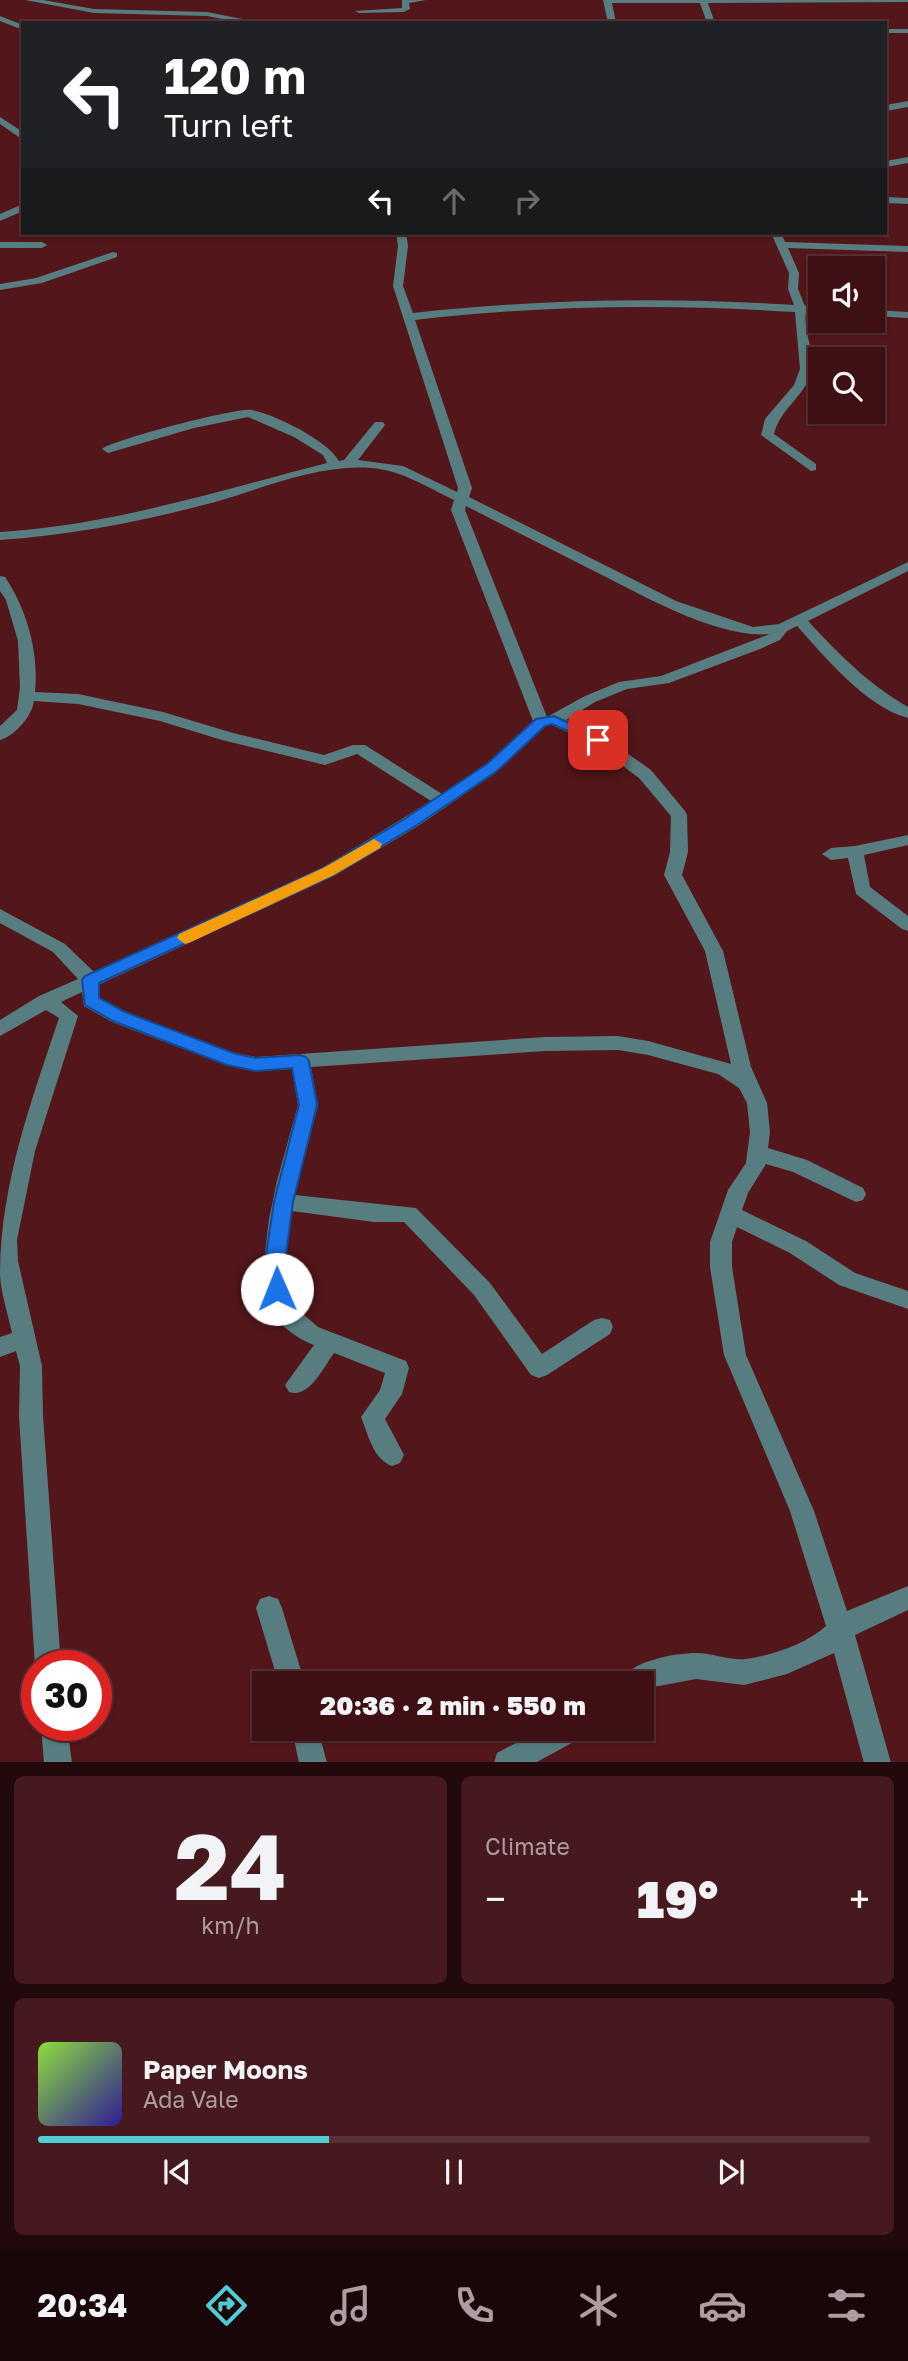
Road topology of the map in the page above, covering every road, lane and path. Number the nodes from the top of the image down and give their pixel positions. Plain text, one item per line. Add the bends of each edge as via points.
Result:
1 (29, 0) edge
2 (356, 0) edge
3 (422, 0) edge
4 (884, 0) edge
5 (908, 0) edge
6 (607, 1) edge
7 (703, 1) edge
8 (359, 11) junction
9 (0, 18) edge
10 (248, 21) edge
11 (362, 21) edge
12 (612, 21) edge
13 (710, 21) edge
14 (21, 27) edge
15 (908, 30) edge
16 (887, 31) edge
17 (908, 104) edge
18 (887, 108) edge
19 (0, 120) edge
20 (21, 136) edge
21 (908, 160) edge
22 (887, 164) edge
23 (887, 200) edge
24 (908, 201) edge
25 (21, 208) edge
26 (0, 218) edge
27 (401, 235) edge
28 (777, 235) edge
29 (0, 245) edge
30 (42, 245) dead end
31 (782, 245) junction
32 (908, 249) edge
33 (113, 255) dead end
34 (0, 287) edge
35 (801, 309) junction
36 (808, 309) edge
37 (885, 314) edge
38 (908, 315) edge
39 (407, 317) junction
40 (379, 425) dead end
41 (108, 449) dead end
42 (342, 464) junction
43 (811, 467) dead end
44 (460, 500) junction
45 (486, 510) junction
46 (462, 518) junction
47 (0, 536) edge
48 (908, 566) edge
49 (0, 580) edge
50 (800, 620) junction
51 (782, 628) junction
52 (27, 696) junction
53 (908, 713) edge
54 (548, 721) junction
55 (0, 735) edge
56 (442, 801) junction
57 (908, 840) edge
58 (855, 852) junction
59 (831, 854) dead end
60 (0, 915) edge
61 (908, 925) edge
62 (91, 980) junction
63 (46, 1001) junction
64 (0, 1029) edge
65 (300, 1061) junction
66 (746, 1083) junction
67 (758, 1153) junction
68 (856, 1194) dead end
69 (283, 1202) junction
70 (730, 1214) junction
71 (908, 1300) edge
72 (602, 1326) dead end
73 (26, 1338) junction
74 (330, 1342) junction
75 (0, 1347) edge
76 (297, 1385) dead end
77 (392, 1455) dead end
78 (908, 1598) edge
79 (269, 1608) dead end
80 (841, 1631) junction
81 (47, 1650) edge
82 (288, 1671) edge
83 (654, 1674) edge
84 (56, 1741) edge
85 (308, 1741) edge
86 (546, 1741) edge
87 (58, 1762) edge
88 (313, 1762) edge
89 (507, 1762) edge
90 (878, 1762) edge

1 - 10 street via 94,11 206,13
2 - 8 street
3 - 8 street via 405,1 404,10
4 - 5 street
4 - 7 street
6 - 7 street
6 - 12 street
7 - 13 street
8 - 11 street
9 - 14 street
15 - 16 street
17 - 18 street
19 - 20 street
21 - 22 street
23 - 24 street
25 - 26 street
27 - 39 street via 398,286
28 - 31 street
29 - 30 street
31 - 32 street
31 - 35 street via 794,273 793,289
33 - 34 street via 38,281
35 - 36 street
35 - 39 street via 591,303
35 - 43 street via 806,369 800,386 771,419 767,435
37 - 38 street
39 - 44 street via 465,488
40 - 42 street
41 - 42 street via 249,413 298,434
42 - 44 street via 389,466
42 - 47 street via 108,524
44 - 45 street
44 - 46 street
45 - 46 street
45 - 51 street via 671,604 753,631
46 - 54 street
48 - 50 street
49 - 52 street via 13,600 25,641
50 - 51 street
50 - 53 street via 873,694
51 - 54 street via 775,638 755,646 664,680 624,685
52 - 55 street via 24,710
52 - 56 street via 78,699 163,717 325,760 359,748
54 - 56 street via 492,768
54 - 66 street via 598,740 645,774 679,815 679,852 673,875 713,949
56 - 62 street via 328,872
57 - 58 street
58 - 59 street
58 - 61 street via 862,890
60 - 62 street via 59,948
62 - 63 street
62 - 65 street via 91,1000 119,1017 233,1060 256,1064
63 - 64 street
63 - 73 street via 69,1016 25,1152 6,1240
65 - 66 street via 618,1043 724,1069
65 - 69 street via 308,1105
66 - 67 street via 757,1103
67 - 68 street via 800,1166
67 - 70 street
69 - 72 street via 410,1214 482,1289 539,1368
69 - 74 street via 275,1261 278,1306 310,1334
70 - 71 street via 798,1247 847,1279
70 - 80 street via 721,1242 721,1267 735,1354 802,1511
73 - 75 street
73 - 81 street
74 - 76 street
74 - 77 street via 398,1368 390,1394 373,1417
78 - 80 street via 849,1623
79 - 82 street
80 - 83 street via 825,1644 766,1667 744,1672 696,1667
80 - 90 street
84 - 87 street
85 - 88 street
86 - 89 street

